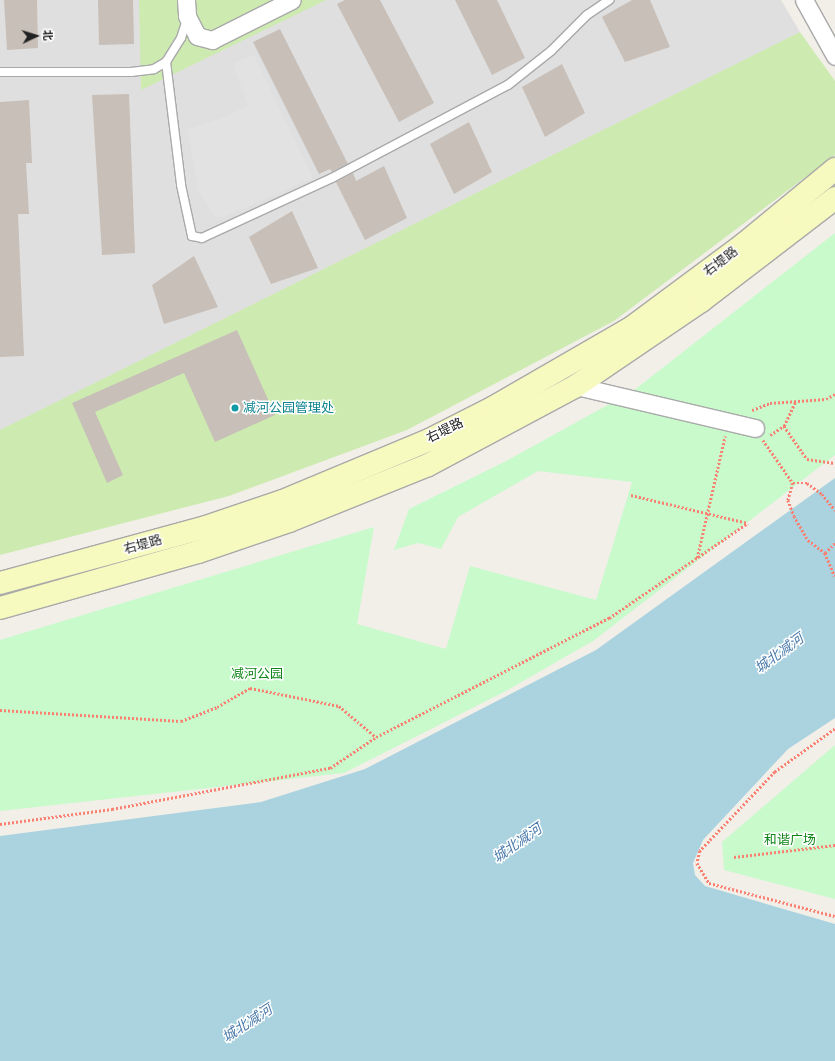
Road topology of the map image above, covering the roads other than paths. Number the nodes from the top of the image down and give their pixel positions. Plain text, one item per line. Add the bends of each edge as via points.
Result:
1 (292, 0) edge
2 (609, 0) edge
3 (804, 0) edge
4 (187, 8) edge
5 (835, 56) edge
6 (166, 62) junction
7 (0, 72) edge
8 (835, 169) edge
9 (835, 198) edge
10 (576, 386) junction
11 (759, 434) road end
12 (0, 582) edge
13 (0, 608) edge

1 - 4 street via 212,40 197,36
2 - 6 lane via 587,14 551,51 508,85 332,178 202,238 192,236 181,185
3 - 5 street
4 - 6 lane via 181,38
6 - 7 lane via 154,68 131,72
8 - 12 main road, 右堤路 via 744,244 631,328 494,407 429,440 283,501 206,527
9 - 10 main road, 右堤路 via 701,301
10 - 11 street
10 - 13 main road, 右堤路 via 428,465 289,520 198,552

